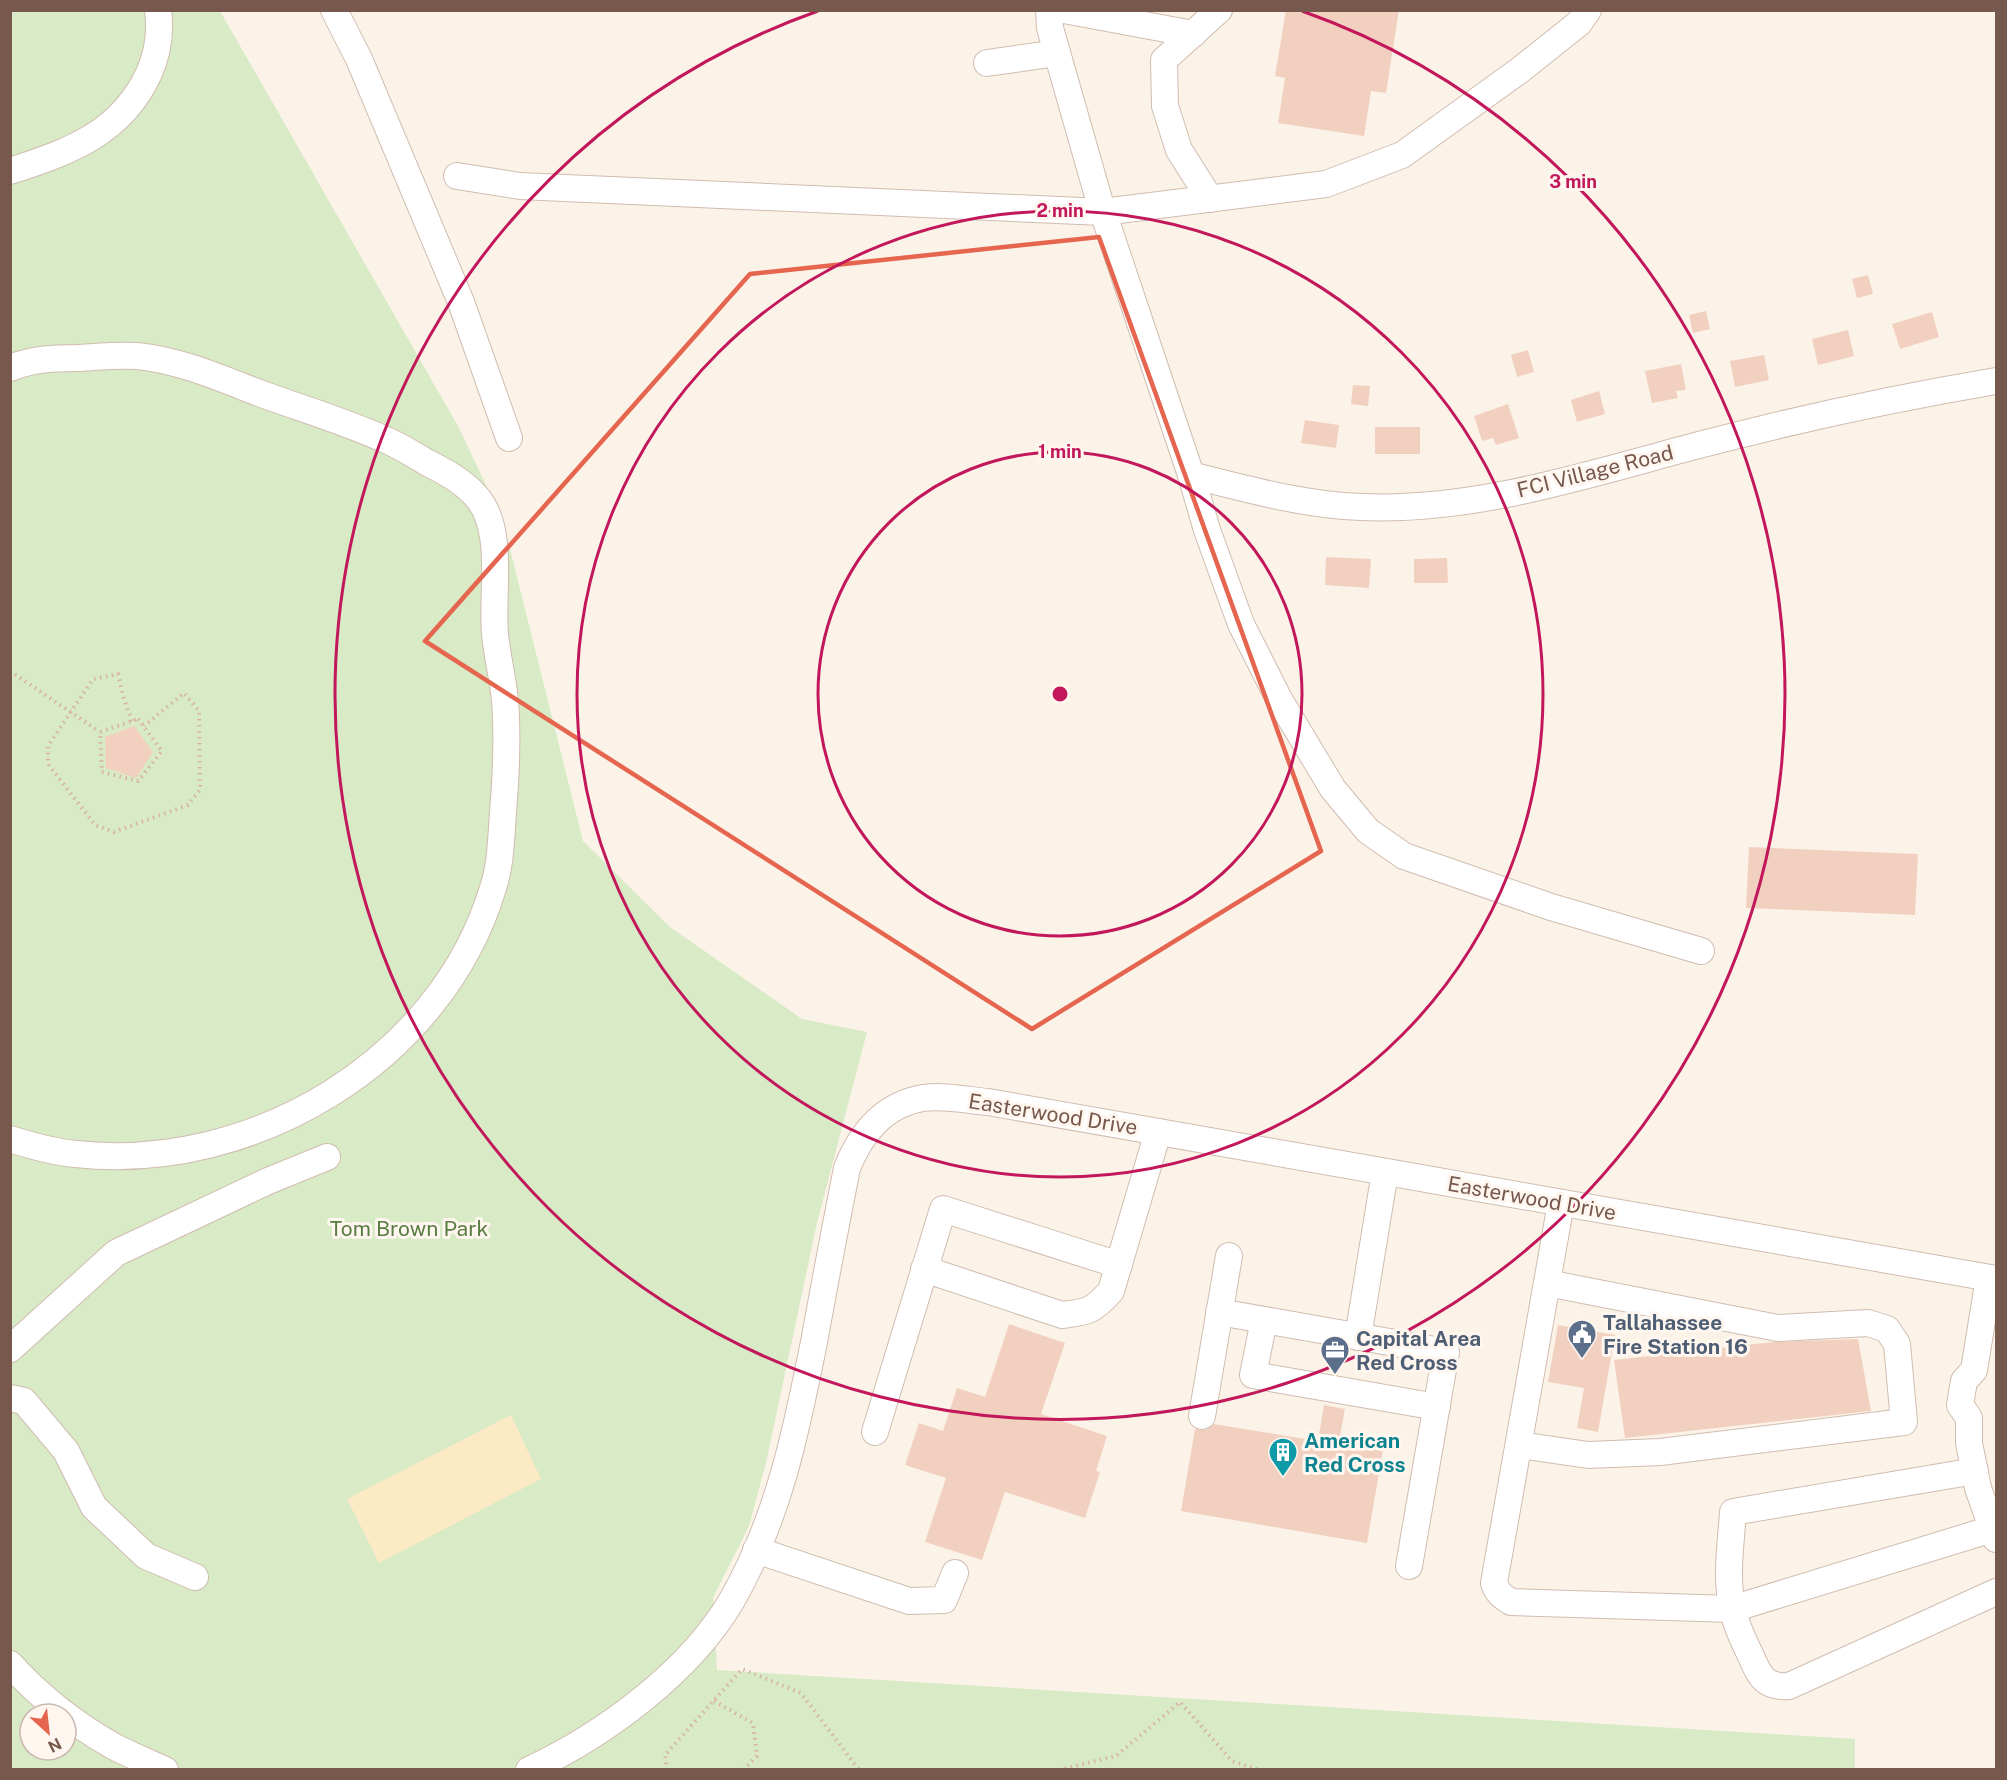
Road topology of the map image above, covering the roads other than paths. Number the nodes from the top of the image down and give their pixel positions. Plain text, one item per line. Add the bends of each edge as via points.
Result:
1 (158, 10) edge
2 (334, 10) edge
3 (1049, 10) edge
4 (1064, 10) edge
5 (1219, 10) edge
6 (1588, 10) edge
7 (1193, 34) junction
8 (1057, 53) junction
9 (987, 63) dead end
10 (10, 171) edge
11 (458, 176) dead end
12 (1210, 199) junction
13 (1103, 213) junction
14 (10, 368) edge
15 (1996, 381) edge
16 (509, 438) dead end
17 (1191, 475) junction
18 (1701, 951) dead end
19 (1158, 1132) junction
20 (10, 1139) edge
21 (327, 1157) dead end
22 (1385, 1172) junction
23 (1561, 1203) junction
24 (1229, 1256) dead end
25 (1119, 1265) junction
26 (924, 1269) junction
27 (1993, 1279) edge
28 (1547, 1283) junction
29 (1220, 1312) junction
30 (1264, 1320) junction
31 (1358, 1337) junction
32 (10, 1349) edge
33 (10, 1398) edge
34 (1437, 1407) junction
35 (1202, 1416) dead end
36 (874, 1432) dead end
37 (1518, 1445) junction
38 (1975, 1471) junction
39 (1993, 1521) edge
40 (756, 1550) junction
41 (1409, 1566) dead end
42 (955, 1574) dead end
43 (195, 1577) dead end
44 (1996, 1592) edge
45 (1732, 1609) junction
46 (10, 1664) edge
47 (165, 1770) edge
48 (529, 1770) edge

1 - 10 street via 158,44 153,63 140,93 130,105 88,141
2 - 16 street via 359,59 461,302
3 - 8 street
4 - 7 street
5 - 7 street
6 - 12 street via 1579,23 1528,63 1402,155 1326,184
7 - 12 street via 1164,60 1165,106 1179,150
8 - 9 street
8 - 13 street
11 - 13 street via 520,186
12 - 13 street
13 - 17 street
14 - 20 street via 49,358 138,356 188,366 385,439 456,478 478,498 493,540 494,628 505,698 507,755 500,859 482,921 456,971 430,1007 366,1069 295,1115 201,1146 118,1156 65,1153
15 - 17 street, FCI Village Road via 1918,394 1613,469 1448,504 1359,507 1310,501
17 - 18 street via 1241,624 1280,701 1327,779 1368,831 1404,856 1551,907
19 - 22 street, Easterwood Drive
19 - 25 street
19 - 40 street, Easterwood Drive via 946,1097 922,1098 903,1105 867,1129 847,1168 790,1456 776,1504
21 - 32 street via 116,1253
22 - 23 street, Easterwood Drive
22 - 31 street
23 - 27 street, Easterwood Drive
23 - 28 street
24 - 29 street
25 - 26 street via 1111,1291 1096,1308 1062,1315
25 - 26 street via 943,1209
26 - 36 street
27 - 38 street via 1974,1370 1980,1382 1978,1405 1969,1418
28 - 37 street
28 - 37 street via 1778,1328 1868,1323 1887,1329 1897,1344 1904,1422 1660,1452 1588,1455
29 - 30 street
29 - 35 street
30 - 31 street
30 - 34 street via 1253,1375
31 - 34 street via 1446,1352
33 - 43 street via 24,1401 66,1451 94,1507 146,1556
34 - 41 street
37 - 45 street via 1494,1583 1502,1596 1511,1602
38 - 39 street
38 - 45 street via 1733,1512 1729,1573
39 - 45 street
40 - 42 street via 909,1601 944,1600
40 - 48 street, Easterwood Drive via 731,1601 678,1666 602,1729
44 - 45 street via 1789,1686 1769,1684 1760,1675
46 - 47 street via 82,1726

